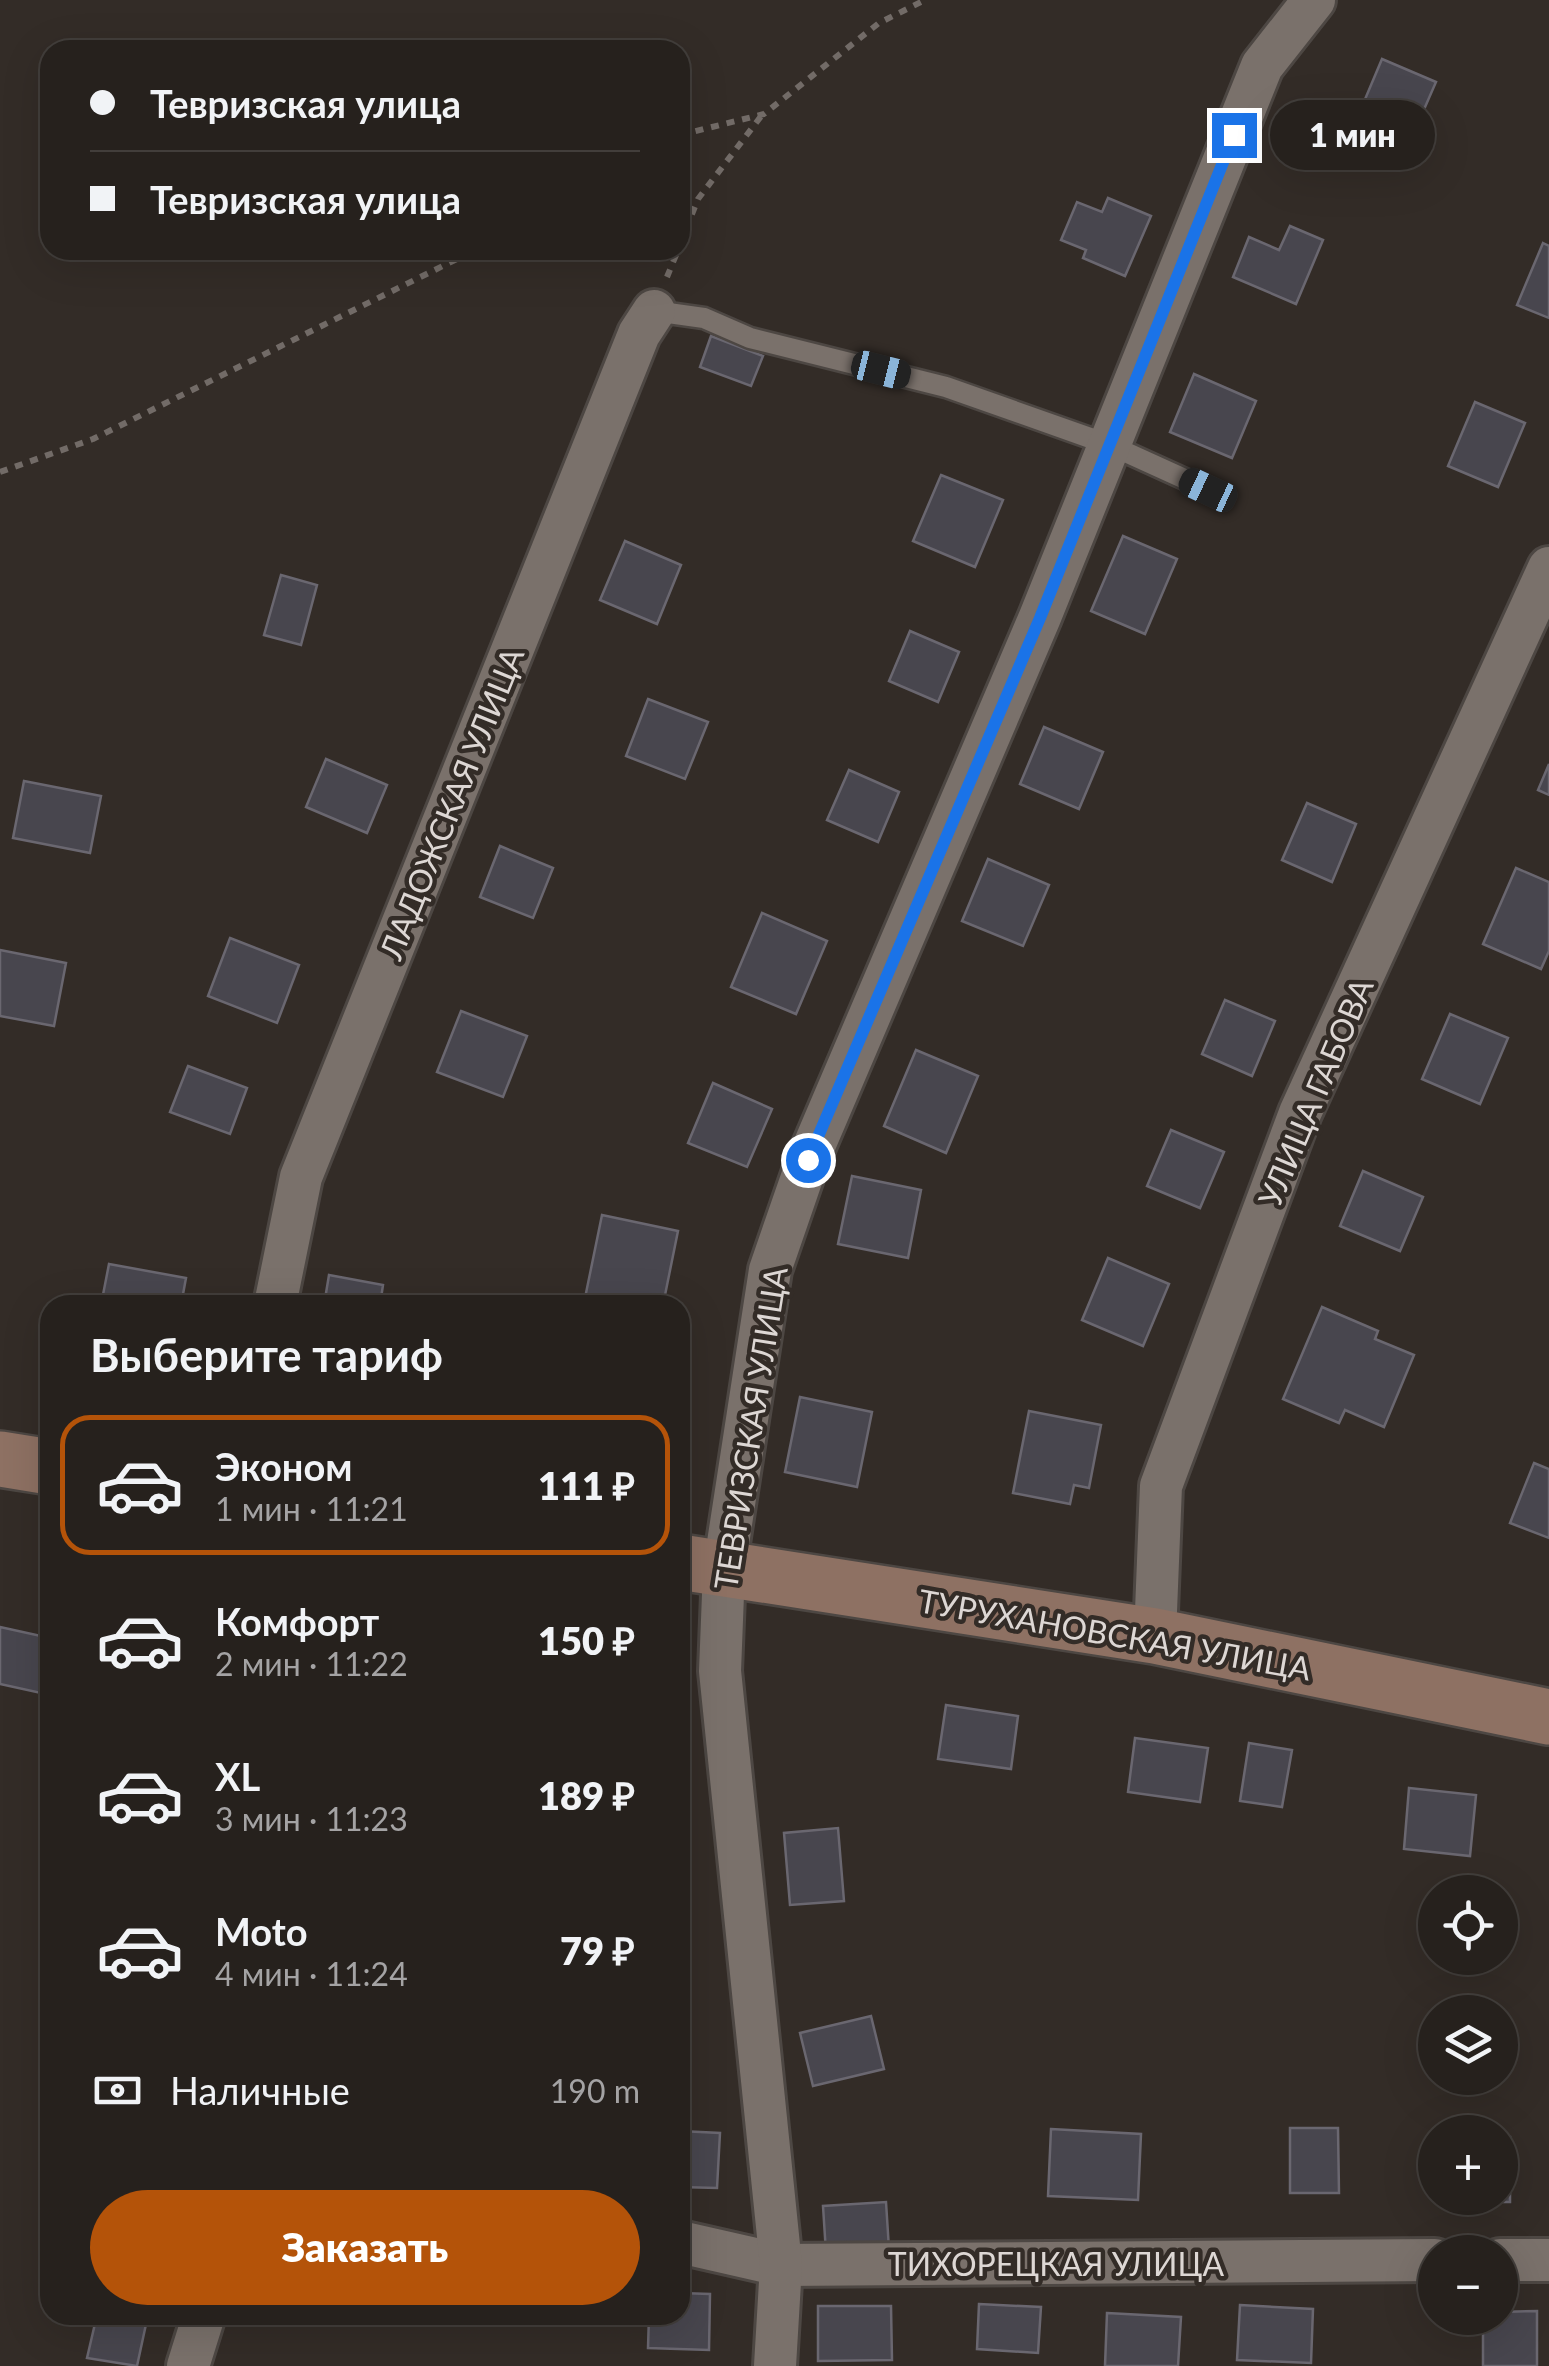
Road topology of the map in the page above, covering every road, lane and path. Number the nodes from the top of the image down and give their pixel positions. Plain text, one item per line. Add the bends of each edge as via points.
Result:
1 (925, 0) edge
2 (1314, 0) edge
3 (764, 114) junction
4 (690, 132) edge
5 (690, 219) edge
6 (462, 260) edge
7 (654, 311) joint
8 (1110, 444) junction
9 (0, 472) edge
10 (1208, 490) dead end
11 (1549, 568) edge
12 (276, 1295) edge
13 (0, 1459) edge
14 (40, 1465) edge
15 (702, 1565) edge
16 (1155, 1636) junction
17 (1549, 1717) edge
18 (690, 2244) edge
19 (1418, 2260) edge
20 (1518, 2260) edge
21 (1549, 2260) edge
22 (781, 2265) junction
23 (201, 2325) edge
24 (188, 2366) edge
25 (775, 2366) edge

1 - 3 path via 880,23
2 - 8 street, ТЕВРИЗСКАЯ УЛИЦА via 1262,66
3 - 4 path
3 - 5 path
6 - 9 path via 93,439
7 - 8 lane via 704,318 750,338 946,387
7 - 12 street, ЛАДОЖСКАЯ УЛИЦА via 639,334 301,1177
8 - 10 lane
8 - 15 street, ТЕВРИЗСКАЯ УЛИЦА via 808,1160 770,1270
11 - 16 street, УЛИЦА ГАБОВА via 1530,630 1300,1113 1161,1486
13 - 14 street
15 - 16 street, ТУРУХАНОВСКАЯ УЛИЦА
15 - 22 street, ТЕВРИЗСКАЯ УЛИЦА via 720,1671
16 - 17 street, ТУРУХАНОВСКАЯ УЛИЦА
18 - 22 street, ТИХОРЕЦКАЯ УЛИЦА
19 - 22 street, ТИХОРЕЦКАЯ УЛИЦА
20 - 21 street
22 - 25 street, ТЕВРИЗСКАЯ УЛИЦА
23 - 24 street

